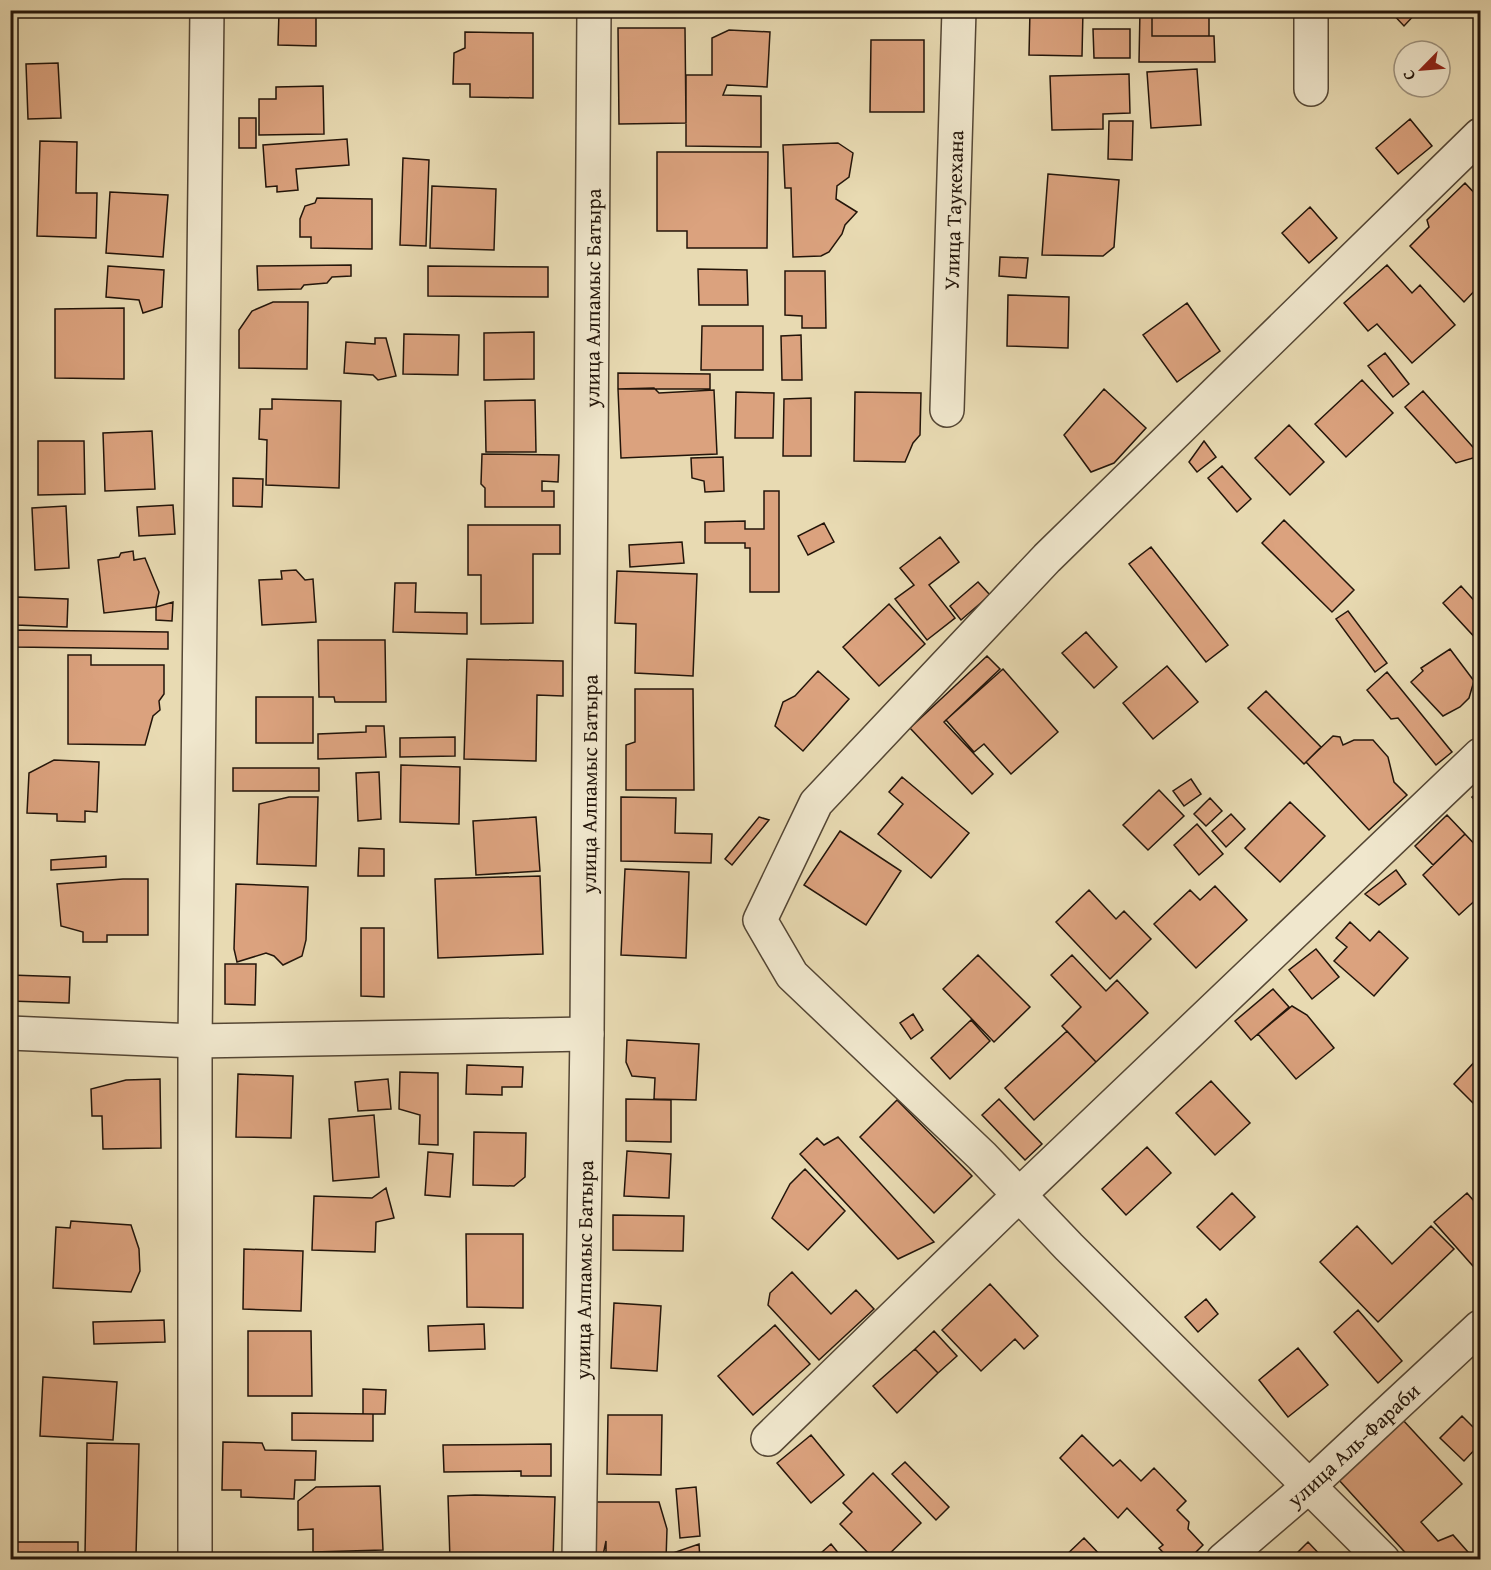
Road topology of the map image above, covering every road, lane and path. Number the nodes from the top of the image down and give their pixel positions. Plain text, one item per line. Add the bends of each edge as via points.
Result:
1 (207, 10) edge
2 (594, 10) edge
3 (959, 10) edge
4 (1311, 10) edge
5 (1311, 89) dead end
6 (1480, 135) edge
7 (947, 410) dead end
8 (1480, 755) edge
9 (10, 1033) edge
10 (587, 1034) junction
11 (195, 1041) junction
12 (1019, 1195) junction
13 (1480, 1327) edge
14 (768, 1439) dead end
15 (1309, 1486) junction
16 (195, 1560) edge
17 (579, 1560) edge
18 (1223, 1560) edge
19 (1383, 1560) edge

1 - 11 street
2 - 10 street, улица Алпамыс Батыра
3 - 7 street, Улица Таукехана
4 - 5 street
6 - 12 street via 1047,558 816,803 760,920 792,975
8 - 12 street
9 - 11 street
10 - 11 street
10 - 17 street, улица Алпамыс Батыра
11 - 16 street
12 - 14 street
12 - 15 street
13 - 15 street, улица Аль-Фараби
15 - 18 street, улица Аль-Фараби
15 - 19 street

